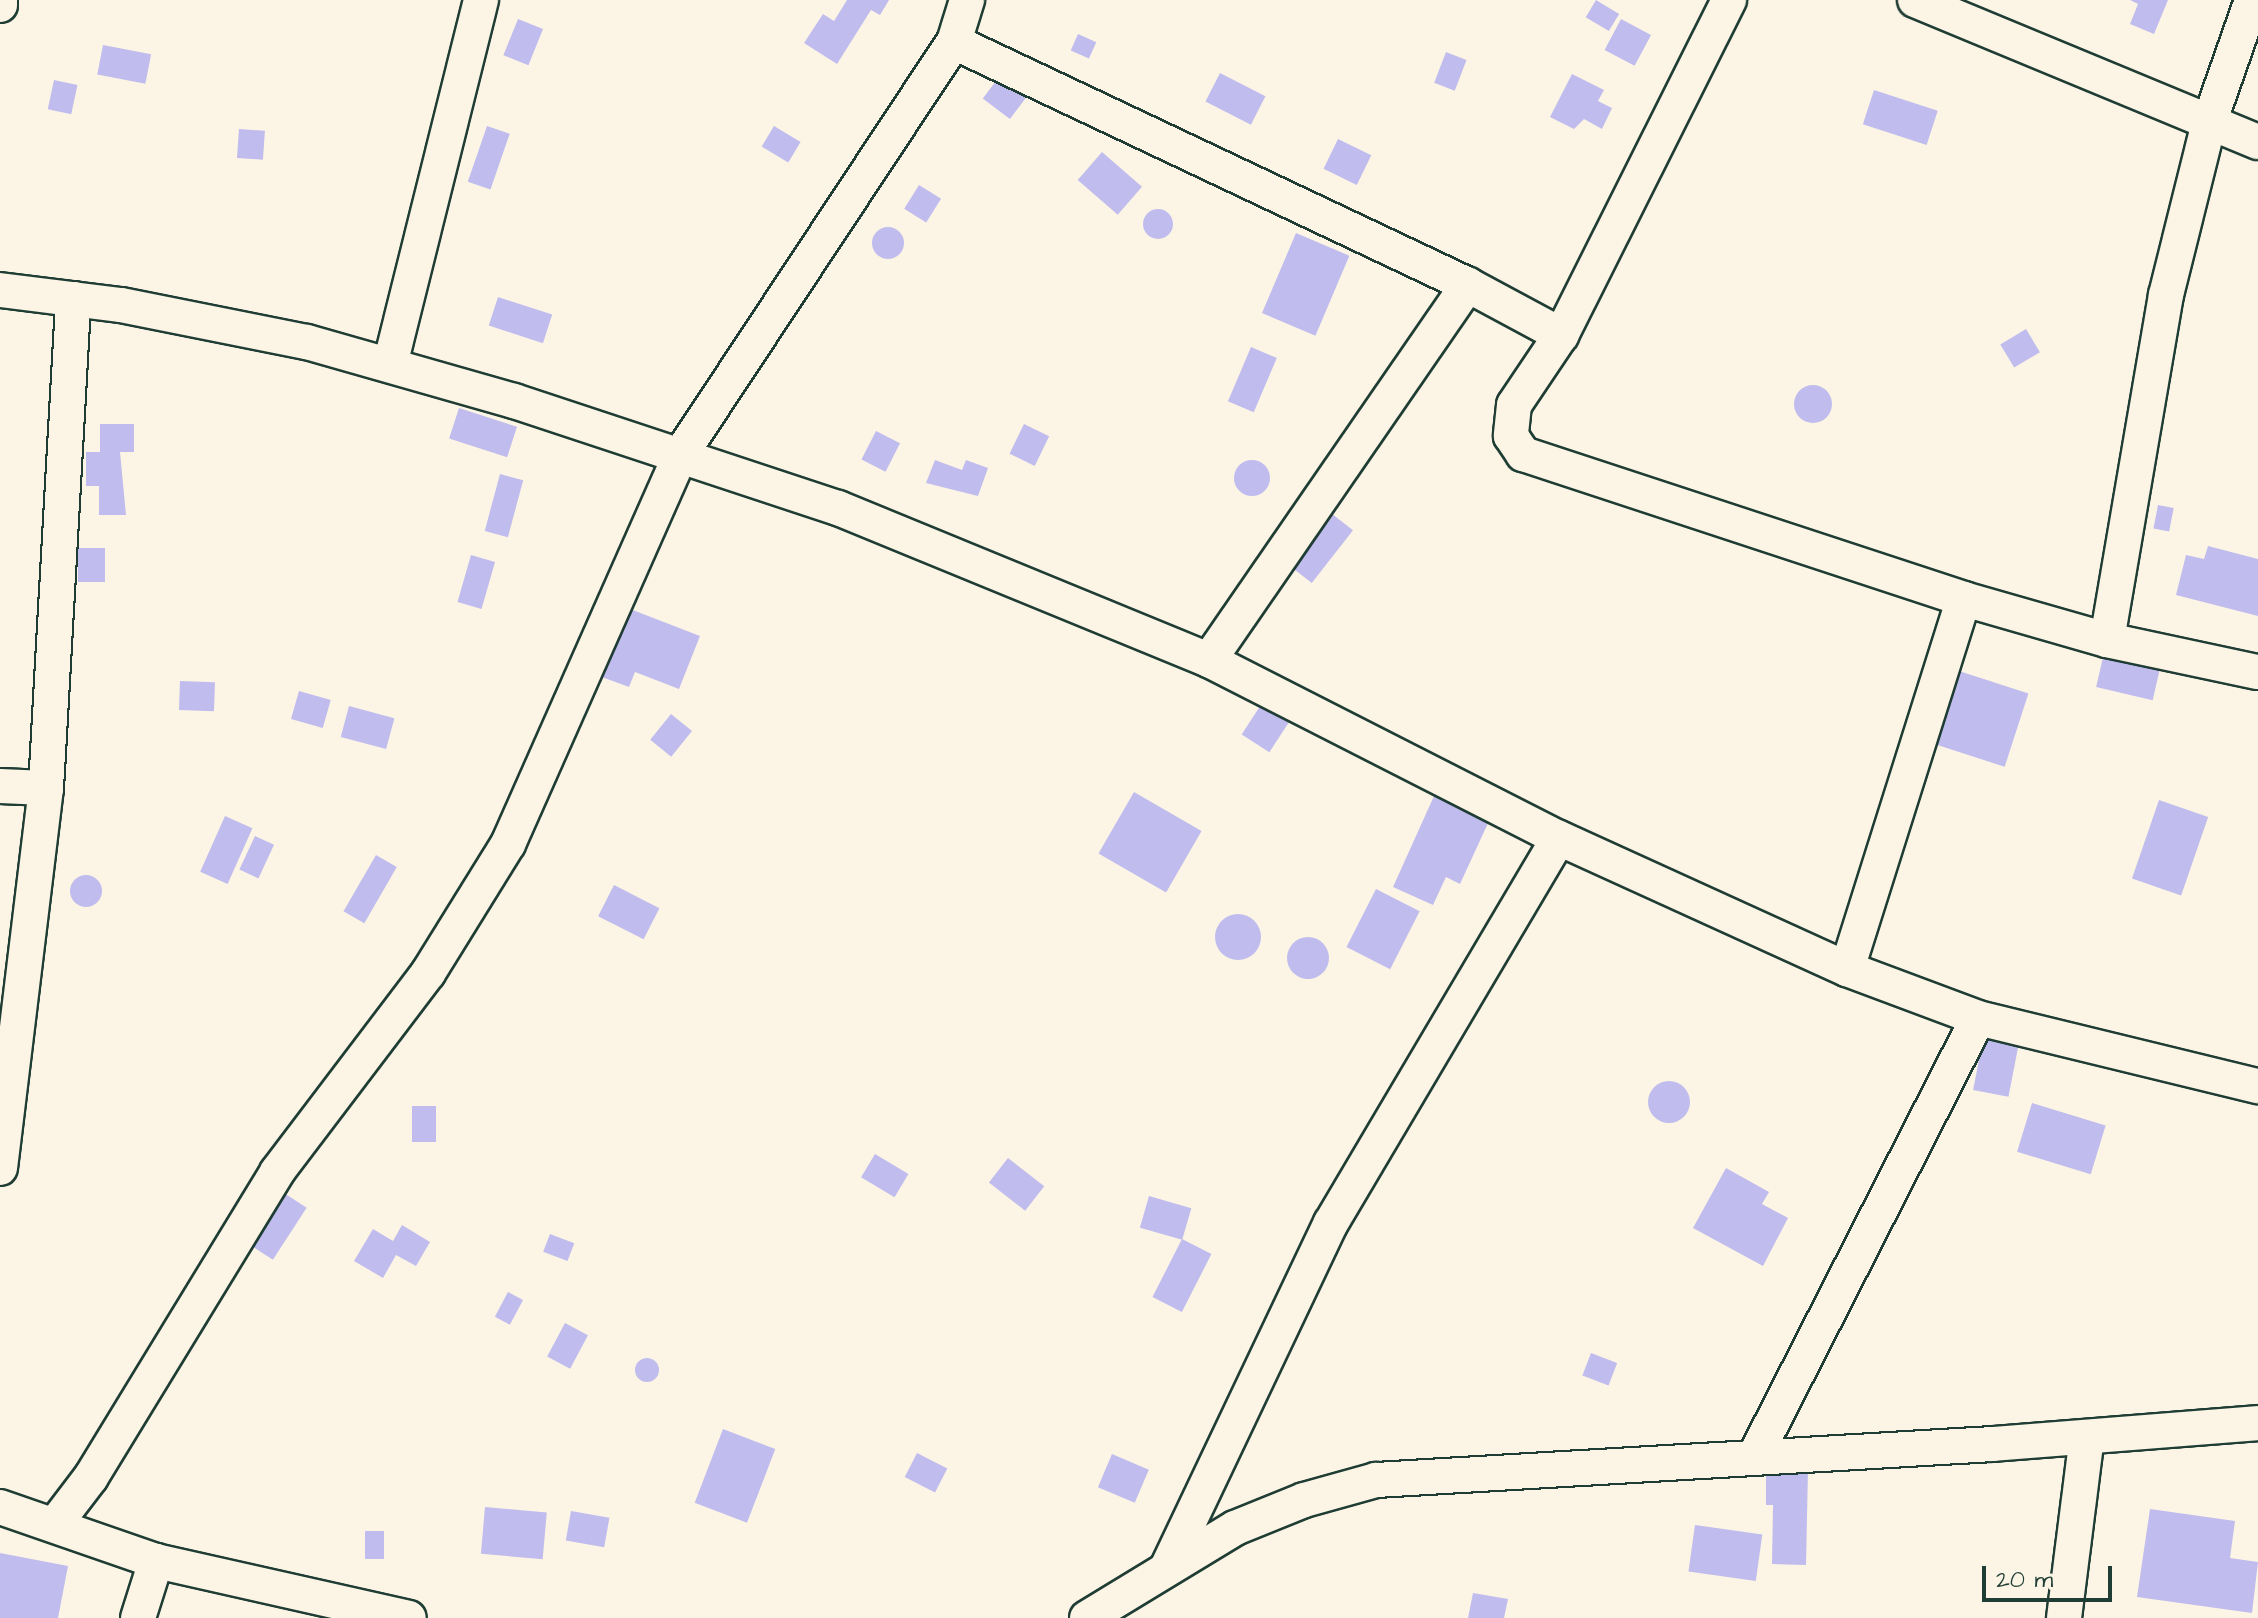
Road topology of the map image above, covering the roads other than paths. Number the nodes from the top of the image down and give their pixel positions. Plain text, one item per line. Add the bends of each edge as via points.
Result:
1 (481, 0) edge
2 (967, 0) edge
3 (1729, 0) edge
4 (1915, 0) edge
5 (2252, 0) edge
6 (954, 42) junction
7 (2209, 123) junction
8 (2258, 142) edge
9 (1468, 285) junction
10 (0, 290) edge
11 (73, 299) junction
12 (1561, 335) junction
13 (390, 365) junction
14 (681, 454) junction
15 (1964, 599) junction
16 (2107, 640) junction
17 (1209, 660) junction
18 (2258, 672) edge
19 (0, 786) edge
20 (46, 788) junction
21 (1559, 838) junction
22 (1847, 969) junction
23 (1978, 1018) junction
24 (2258, 1086) edge
25 (0, 1168) edge
26 (2258, 1423) edge
27 (2087, 1437) junction
28 (1756, 1454) junction
29 (0, 1507) edge
30 (56, 1523) junction
31 (156, 1561) junction
32 (1167, 1568) junction
33 (138, 1618) edge
34 (409, 1618) edge
35 (1087, 1618) edge
36 (2064, 1618) edge

1 - 13 street
2 - 6 street
3 - 12 street
4 - 7 street
5 - 7 street
6 - 9 street
6 - 14 street
7 - 8 street
7 - 16 street via 2166,295
9 - 12 street
9 - 17 street
10 - 11 street
11 - 13 street via 307,342
11 - 20 street
12 - 15 street via 1514,405 1511,436 1523,454
13 - 14 street
14 - 17 street via 838,508
14 - 30 street via 508,844 428,973 277,1172 91,1477
15 - 16 street
15 - 22 street
16 - 18 street
17 - 21 street
19 - 20 street
20 - 25 street
21 - 22 street
21 - 32 street via 1331,1223
22 - 23 street
23 - 24 street
23 - 28 street
26 - 27 street
27 - 28 street
27 - 36 street
28 - 32 street via 1376,1480 1304,1500 1249,1523
29 - 30 street
30 - 31 street
31 - 33 street
31 - 34 street
32 - 35 street

